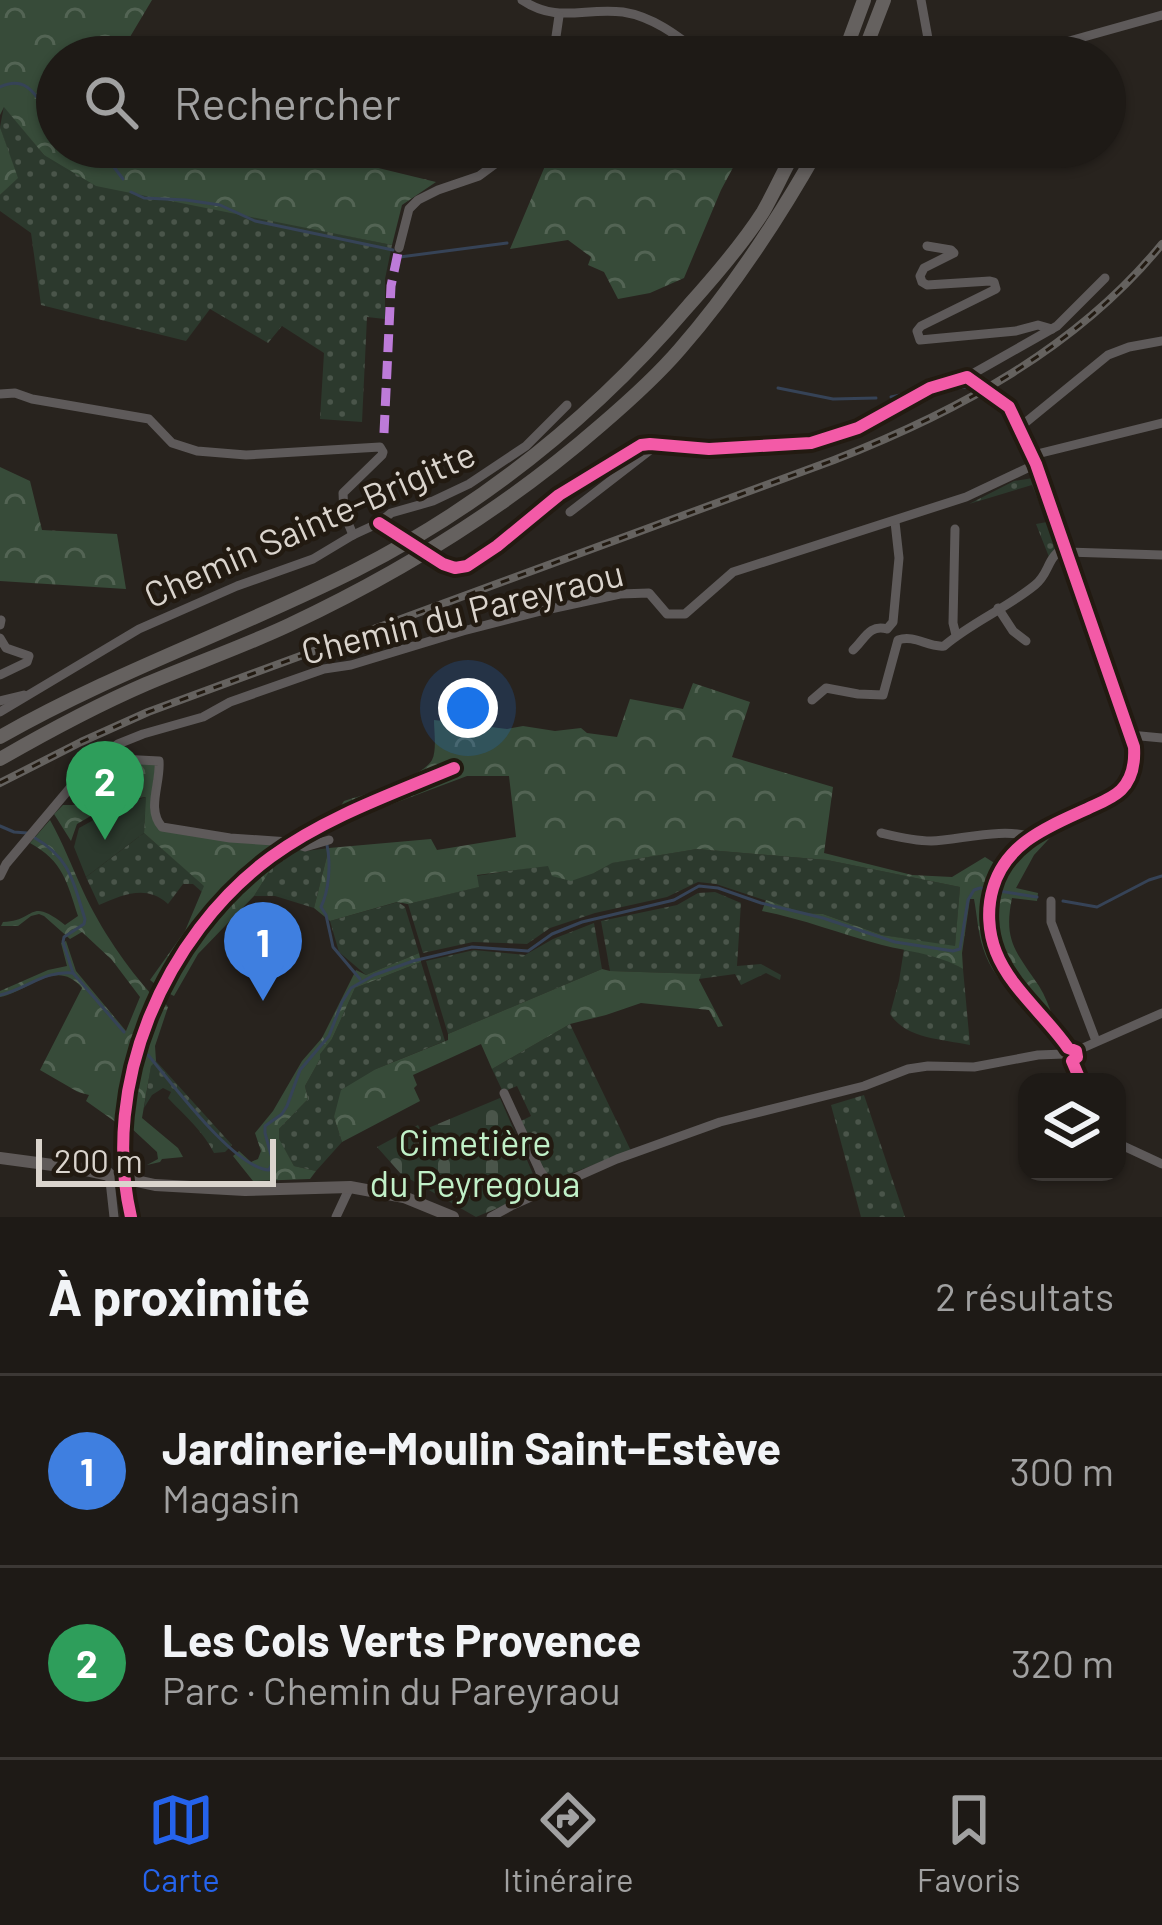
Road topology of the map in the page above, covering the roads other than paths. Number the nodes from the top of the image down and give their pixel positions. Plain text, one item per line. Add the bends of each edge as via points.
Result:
1 (522, 0) edge
2 (865, 0) edge
3 (884, 0) edge
4 (921, 0) edge
5 (1162, 15) edge
6 (559, 16) junction
7 (557, 36) edge
8 (678, 36) edge
9 (851, 36) edge
10 (870, 36) edge
11 (928, 36) edge
12 (1085, 36) edge
13 (490, 168) edge
14 (785, 168) edge
15 (806, 168) edge
16 (927, 246) dead end
17 (399, 248) dead end
18 (1105, 278) dead end
19 (1052, 328) junction
20 (1162, 340) edge
21 (967, 377) junction
22 (981, 387) dead end
23 (0, 394) edge
24 (997, 397) dead end
25 (567, 405) dead end
26 (1162, 423) edge
27 (1020, 427) junction
28 (658, 444) junction
29 (1034, 460) junction
30 (571, 512) dead end
31 (895, 522) junction
32 (380, 524) junction
33 (955, 529) dead end
34 (353, 535) junction
35 (1066, 549) junction
36 (1162, 554) edge
37 (998, 608) junction
38 (956, 635) junction
39 (0, 638) edge
40 (1026, 641) dead end
41 (853, 650) dead end
42 (0, 675) edge
43 (29, 695) junction
44 (0, 700) edge
45 (812, 700) dead end
46 (0, 712) edge
47 (1130, 735) junction
48 (0, 736) edge
49 (1162, 738) edge
50 (110, 749) junction
51 (0, 759) edge
52 (881, 833) dead end
53 (1030, 837) junction
54 (329, 840) dead end
55 (0, 876) edge
56 (1051, 901) dead end
57 (1162, 1013) edge
58 (1096, 1041) junction
59 (1070, 1054) junction
60 (1077, 1073) edge
61 (504, 1093) dead end
62 (1126, 1147) edge
63 (0, 1158) edge
64 (1162, 1164) edge
65 (109, 1174) junction
66 (350, 1187) junction
67 (549, 1189) junction
68 (507, 1215) edge
69 (114, 1217) edge
70 (336, 1217) edge
71 (453, 1217) edge
72 (491, 1217) edge

1 - 6 street
2 - 9 highway
3 - 10 highway
4 - 11 street
5 - 12 street
6 - 7 street
6 - 8 street via 641,11
13 - 17 street via 418,200
14 - 48 highway via 717,273 615,387 542,451 360,568
15 - 51 highway via 746,266 681,349 560,462 362,589
16 - 19 street via 953,253 924,268 922,282 990,280 996,289 921,326 920,340
18 - 19 street
19 - 21 street
20 - 27 street via 1108,355
21 - 22 street
21 - 28 street via 811,442
23 - 34 street via 149,419 172,443 197,452 380,447 382,455 343,493
24 - 27 street
25 - 32 street, Chemin Sainte-Brigitte via 494,470
26 - 29 street, Chemin du Pareyraou
27 - 29 street
28 - 30 street
28 - 32 street via 641,446 559,495 478,561 455,568
29 - 31 street, Chemin du Pareyraou via 966,497
29 - 35 street
31 - 41 street via 893,622 872,628
31 - 50 street, Chemin du Pareyraou via 733,572 685,614 672,616 649,593 598,598 324,669
32 - 34 street, Chemin Sainte-Brigitte
33 - 38 street
34 - 43 street, Chemin Sainte-Brigitte via 139,629
35 - 36 street
35 - 37 street via 1050,558 1039,581
35 - 47 street
37 - 38 street
37 - 40 street
38 - 45 street via 941,647 898,640 883,695 826,688
39 - 42 street via 29,656
43 - 44 street
43 - 46 street, Chemin Sainte-Brigitte
47 - 49 street
47 - 53 street via 1133,768 1118,794
50 - 54 street via 120,759 159,761 154,812 162,827 304,847
50 - 55 street, Chemin du Pareyraou
52 - 53 street via 928,841
53 - 59 street via 994,883 991,937
56 - 58 street via 1051,922
57 - 58 street
58 - 59 street
59 - 60 street
59 - 67 street via 908,1069 682,1134
61 - 67 street
62 - 64 street
63 - 65 main road
65 - 66 main road via 245,1190
65 - 69 street
66 - 70 street
66 - 71 main road
67 - 68 street
68 - 72 street

